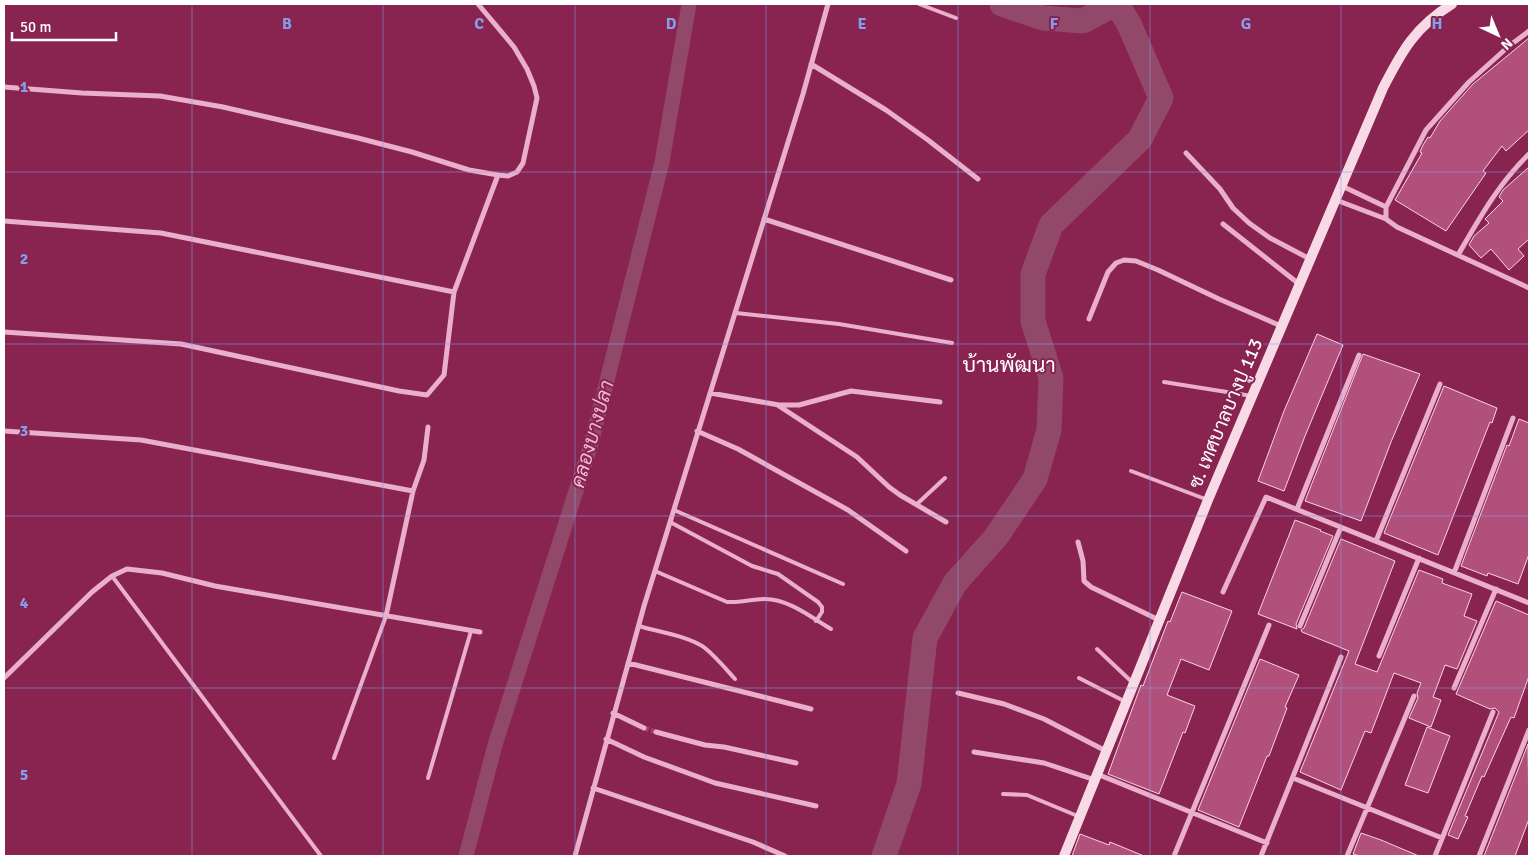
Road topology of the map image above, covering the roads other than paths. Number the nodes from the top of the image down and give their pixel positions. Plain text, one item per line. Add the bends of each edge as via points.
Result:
1 (478, 4) edge
2 (828, 4) edge
3 (918, 4) edge
4 (1452, 4) edge
5 (956, 18) dead end
6 (1529, 31) edge
7 (810, 64) junction
8 (4, 87) edge
9 (1186, 153) dead end
10 (1529, 154) edge
11 (498, 175) junction
12 (978, 179) dead end
13 (1342, 186) junction
14 (1336, 200) junction
15 (1386, 207) junction
16 (1386, 219) junction
17 (764, 220) junction
18 (4, 222) edge
19 (1222, 224) dead end
20 (1458, 255) junction
21 (1310, 260) junction
22 (951, 280) dead end
23 (1299, 284) junction
24 (1529, 288) edge
25 (454, 292) junction
26 (736, 313) junction
27 (1089, 319) dead end
28 (1281, 326) junction
29 (4, 332) edge
30 (952, 343) dead end
31 (1359, 355) dead end
32 (1164, 382) dead end
33 (1440, 384) dead end
34 (710, 393) junction
35 (1252, 396) junction
36 (940, 402) dead end
37 (779, 405) junction
38 (1513, 418) dead end
39 (428, 427) dead end
40 (4, 431) edge
41 (697, 431) junction
42 (1132, 471) dead end
43 (945, 478) dead end
44 (413, 490) junction
45 (1208, 500) junction
46 (917, 504) junction
47 (1297, 509) junction
48 (674, 510) junction
49 (670, 522) junction
50 (946, 522) dead end
51 (1341, 527) junction
52 (1376, 541) junction
53 (1078, 542) dead end
54 (906, 551) dead end
55 (1419, 558) junction
56 (655, 571) junction
57 (1454, 573) junction
58 (112, 576) junction
59 (843, 584) dead end
60 (1496, 589) junction
61 (1223, 592) dead end
62 (1529, 603) edge
63 (386, 616) junction
64 (1159, 620) junction
65 (816, 621) junction
66 (1269, 625) dead end
67 (639, 626) junction
68 (1300, 626) dead end
69 (831, 629) dead end
70 (471, 631) junction
71 (480, 632) dead end
72 (1097, 649) dead end
73 (1379, 656) dead end
74 (1341, 657) dead end
75 (628, 662) junction
76 (4, 678) edge
77 (1080, 678) dead end
78 (735, 679) dead end
79 (1133, 684) junction
80 (1454, 688) dead end
81 (958, 693) dead end
82 (1414, 696) dead end
83 (1126, 702) junction
84 (811, 709) dead end
85 (1493, 712) dead end
86 (614, 713) junction
87 (644, 728) tunnel mouth
88 (1529, 730) edge
89 (656, 732) tunnel mouth
90 (606, 739) junction
91 (974, 752) dead end
92 (1106, 752) junction
93 (334, 758) dead end
94 (796, 763) dead end
95 (1096, 777) junction
96 (428, 778) dead end
97 (1293, 778) junction
98 (593, 788) junction
99 (1003, 794) dead end
100 (816, 806) dead end
101 (1367, 808) junction
102 (1192, 814) junction
103 (1080, 817) junction
104 (1442, 838) junction
105 (1267, 843) junction
106 (321, 856) edge
107 (575, 856) edge
108 (785, 856) edge
109 (1064, 856) edge
110 (1174, 856) edge
111 (1261, 856) edge
112 (1347, 856) edge
113 (1435, 856) edge
114 (1478, 856) edge

1 - 11 street via 514,47 527,69 537,98 523,163 517,172 508,176
2 - 7 street
3 - 5 lane
4 - 13 street, ซ. เทศบาลบางปู 113 via 1427,21 1397,61
6 - 15 street via 1469,82 1426,130
7 - 12 street via 886,110
7 - 17 street
8 - 11 street via 160,96 223,107
9 - 21 street via 1249,223
10 - 20 street via 1490,200
11 - 25 street
13 - 14 street, ซ. เทศบาลบางปู 113
13 - 15 street
14 - 16 street
14 - 21 street, ซ. เทศบาลบางปู 113
15 - 16 street
16 - 20 street via 1396,227
17 - 22 street
17 - 26 street
18 - 25 street via 161,233
19 - 23 street
20 - 24 street
21 - 23 street, ซ. เทศบาลบางปู 113
23 - 28 street, ซ. เทศบาลบางปู 113
25 - 29 street via 444,375 427,395 181,344
26 - 30 lane via 839,324
26 - 34 street
27 - 28 street via 1108,272 1124,260 1158,270
28 - 35 street, ซ. เทศบาลบางปู 113
31 - 47 street
32 - 35 lane
33 - 52 street
34 - 37 street
34 - 41 street
35 - 45 street, ซ. เทศบาลบางปู 113
36 - 37 street via 850,392
37 - 46 street via 857,457 889,487
38 - 57 street
39 - 44 street via 424,460
40 - 44 street via 141,440
41 - 48 street
41 - 54 street via 738,449 848,510
42 - 45 lane
43 - 46 lane
44 - 63 street
45 - 64 street, ซ. เทศบาลบางปู 113
46 - 50 street
47 - 51 street
47 - 61 street via 1266,497
48 - 49 street
48 - 59 lane
49 - 56 street
49 - 65 lane via 752,566 778,574 818,602 822,612
51 - 52 street
51 - 68 street
52 - 55 street
53 - 64 street via 1084,581
55 - 57 street
55 - 73 street
56 - 65 lane via 727,602 767,598 800,610
56 - 67 street
57 - 60 street
58 - 63 street via 126,569 142,570
58 - 76 street
58 - 106 lane
60 - 62 street
60 - 80 street
63 - 70 street
63 - 93 lane
64 - 79 street, ซ. เทศบาลบางปู 113
65 - 69 lane
66 - 102 street
67 - 75 street
67 - 78 lane via 704,647
70 - 71 street
70 - 96 lane
72 - 79 lane
74 - 97 street
75 - 84 street
75 - 86 street
77 - 83 lane
79 - 83 street, ซ. เทศบาลบางปู 113
81 - 92 street via 1004,704 1044,719
82 - 101 street
83 - 92 street, ซ. เทศบาลบางปู 113
85 - 104 street
86 - 87 street
86 - 90 street
88 - 114 street
89 - 94 street
90 - 98 street
90 - 100 street via 644,758 715,783
91 - 95 street via 1044,763
92 - 95 street, ซ. เทศบาลบางปู 113
95 - 102 street
95 - 103 street, ซ. เทศบาลบางปู 113
97 - 101 street
97 - 105 street
98 - 107 street
98 - 108 street via 753,842
99 - 103 lane via 1027,796
101 - 104 street
101 - 112 street
102 - 105 street
102 - 110 street
103 - 109 street, ซ. เทศบาลบางปู 113
104 - 113 street
105 - 111 street

